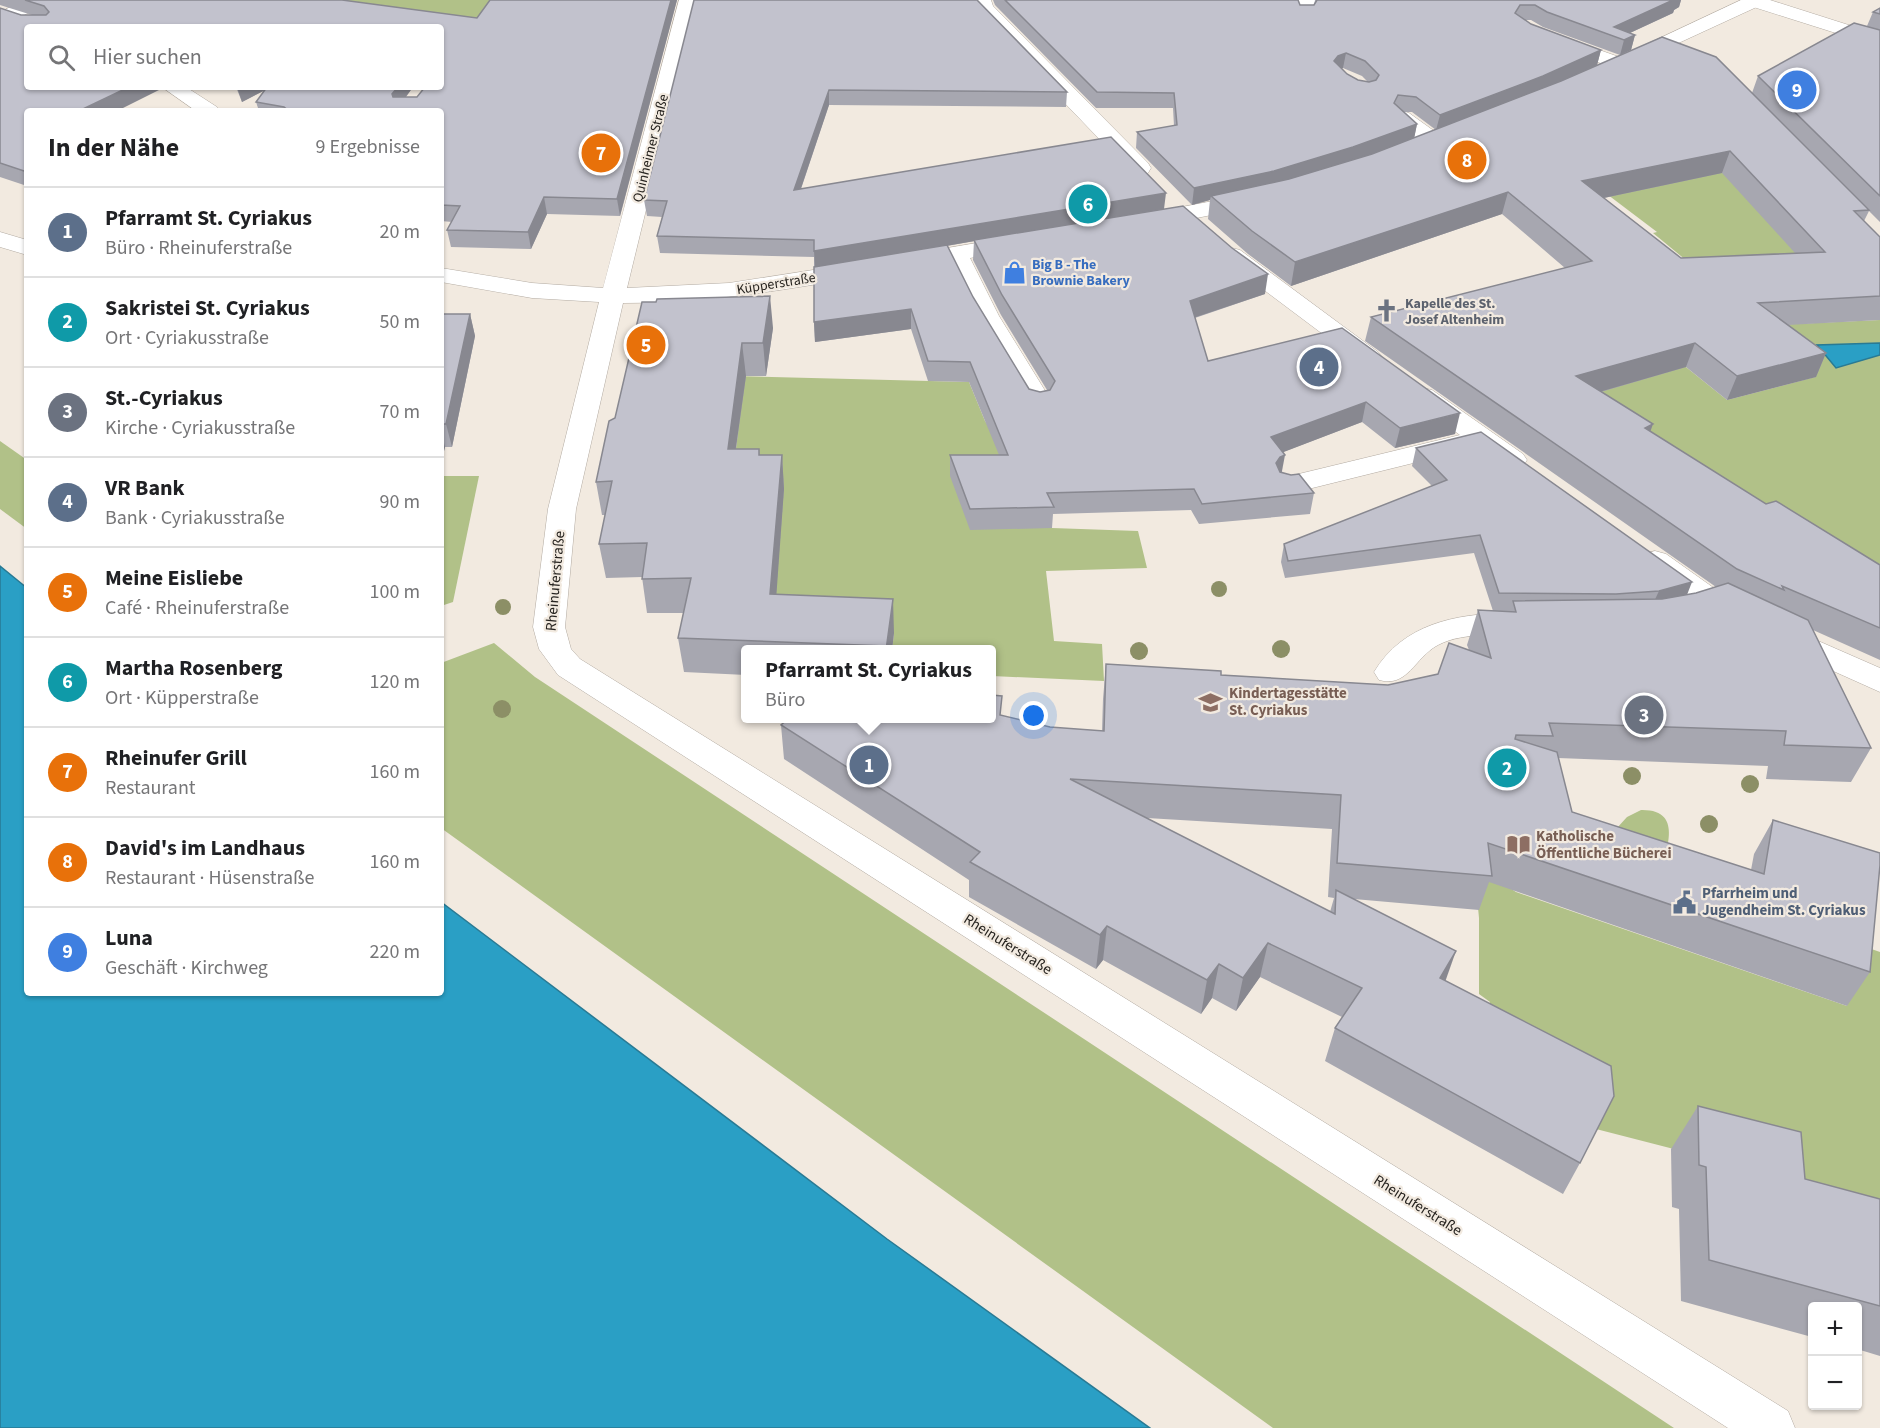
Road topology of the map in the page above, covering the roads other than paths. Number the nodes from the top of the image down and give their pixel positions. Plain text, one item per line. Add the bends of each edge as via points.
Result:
1 (37, 0) edge
2 (688, 0) edge
3 (982, 0) edge
4 (1753, 0) edge
5 (13, 20) edge
6 (1535, 33) edge
7 (1880, 41) edge
8 (1664, 45) junction
9 (1692, 57) edge
10 (1620, 64) junction
11 (1599, 74) edge
12 (177, 90) edge
13 (205, 108) edge
14 (1402, 117) edge
15 (1454, 134) edge
16 (1433, 141) junction
17 (1412, 150) edge
18 (1154, 182) edge
19 (1277, 195) edge
20 (1178, 206) junction
21 (1128, 224) edge
22 (0, 239) edge
23 (1035, 240) edge
24 (24, 247) edge
25 (955, 254) junction
26 (444, 276) edge
27 (613, 296) junction
28 (1039, 402) edge
29 (1482, 438) junction
30 (1530, 472) edge
31 (1288, 485) edge
32 (1637, 548) edge
33 (1714, 603) junction
34 (1681, 616) edge
35 (1544, 624) edge
36 (1390, 672) dead end
37 (1880, 681) edge
38 (1771, 1428) edge

1 - 5 street
2 - 27 street, Quinheimer Straße
3 - 18 street via 984,8
4 - 7 street
4 - 8 street
6 - 10 street
8 - 9 street
8 - 10 street
10 - 11 street
12 - 13 street
14 - 16 street
15 - 16 street
16 - 17 street
19 - 20 street
20 - 21 street
20 - 29 street via 1239,261
22 - 24 street
23 - 25 street, Küpperstraße
25 - 27 street, Küpperstraße via 756,287
25 - 28 street
26 - 27 street, Küpperstraße via 537,292
27 - 38 street, Rheinuferstraße via 562,509 549,627 559,657
29 - 30 street
29 - 31 street
32 - 33 street
33 - 34 street
33 - 37 street
35 - 36 street via 1486,623 1432,635 1408,652

